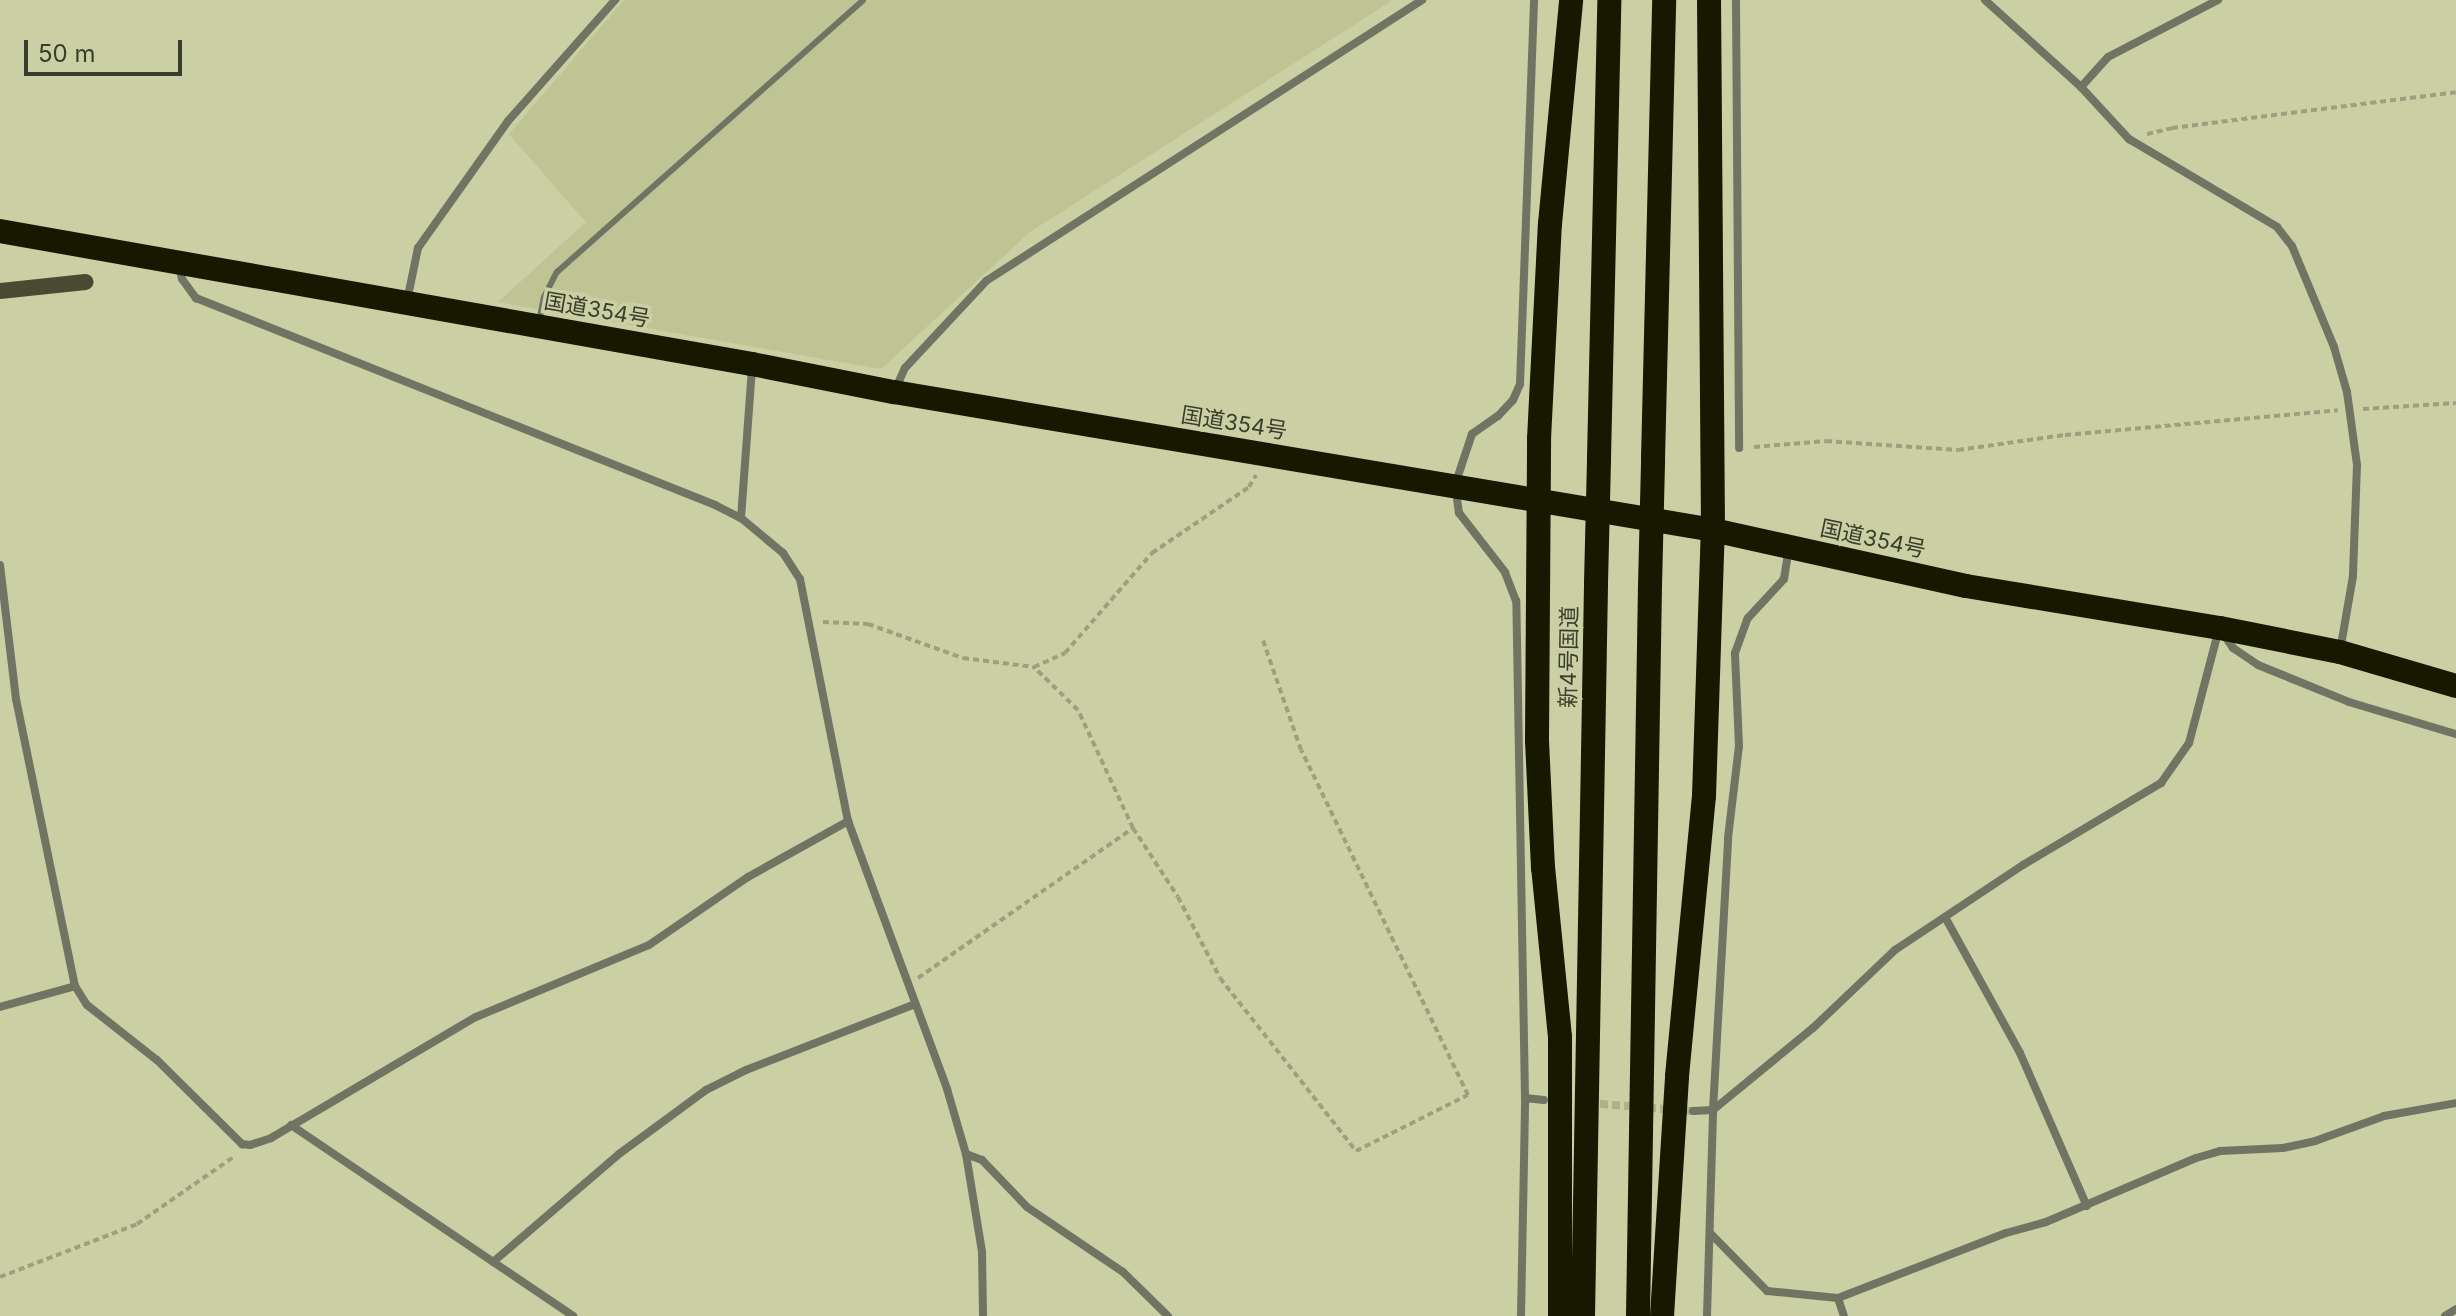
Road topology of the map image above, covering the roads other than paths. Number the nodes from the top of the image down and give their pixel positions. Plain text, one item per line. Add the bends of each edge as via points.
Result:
1 (615, 0) edge
2 (863, 0) edge
3 (1422, 0) edge
4 (1534, 0) edge
5 (1571, 0) edge
6 (1609, 0) edge
7 (1664, 0) edge
8 (1709, 0) edge
9 (1736, 0) edge
10 (1985, 0) edge
11 (2218, 0) edge
12 (2081, 87) junction
13 (0, 231) edge
14 (179, 264) junction
15 (86, 282) dead end
16 (0, 291) edge
17 (406, 302) junction
18 (538, 326) junction
19 (752, 364) junction
20 (894, 392) junction
21 (1739, 448) road end
22 (1455, 485) junction
23 (1540, 500) junction
24 (741, 518) junction
25 (1713, 530) junction
26 (1790, 547) junction
27 (0, 565) edge
28 (2220, 628) junction
29 (2340, 652) junction
30 (2456, 686) edge
31 (2456, 734) edge
32 (848, 821) junction
33 (1945, 917) junction
34 (75, 986) junction
35 (915, 1004) junction
36 (0, 1007) edge
37 (1525, 1098) junction
38 (1544, 1100) dead end
39 (2456, 1103) edge
40 (1713, 1110) junction
41 (1693, 1111) tunnel mouth
42 (291, 1125) junction
43 (966, 1154) junction
44 (2087, 1206) junction
45 (1711, 1234) junction
46 (493, 1262) junction
47 (1838, 1298) junction
48 (2456, 1309) edge
49 (573, 1316) edge
50 (983, 1316) edge
51 (1168, 1316) edge
52 (1521, 1316) edge
53 (1560, 1316) edge
54 (1583, 1316) edge
55 (1638, 1316) edge
56 (1662, 1316) edge
57 (1707, 1316) edge
58 (1844, 1316) edge
59 (2445, 1316) edge

1 - 17 street via 508,121 418,248
2 - 18 lane via 557,272
3 - 20 street via 986,281 905,368
4 - 22 street via 1520,384 1513,400 1472,434
5 - 23 highway via 1550,224
6 - 54 highway, 新4号国道, bridge
7 - 55 highway, bridge
8 - 25 highway
9 - 21 street
10 - 12 street
11 - 12 street via 2108,57
12 - 29 street via 2129,139 2277,227 2292,246 2334,347 2357,465 2353,576
13 - 14 highway, 国道354号
14 - 17 highway, 国道354号
14 - 24 street via 182,279 196,298
15 - 16 street
17 - 18 highway, 国道354号
18 - 19 highway, 国道354号
19 - 20 highway, 国道354号
19 - 24 street
20 - 22 highway, 国道354号
22 - 23 highway, 国道354号
22 - 37 street via 1459,513 1505,572 1516,601
23 - 25 highway, 国道354号
23 - 53 highway via 1537,740 1560,1037
24 - 32 street via 783,553 800,579
25 - 26 highway, 国道354号
25 - 56 highway via 1704,796 1677,1076
26 - 28 highway, 国道354号 via 1966,586
26 - 40 street via 1784,579 1748,618 1735,653 1739,746 1728,838
27 - 34 street via 16,699
28 - 29 highway, 国道354号
28 - 31 street via 2233,648 2258,665 2349,702
28 - 33 street via 2189,743 2161,783
29 - 30 highway, 国道354号
32 - 35 street
32 - 42 street via 748,877 649,945 476,1017
33 - 40 street via 1895,950 1813,1028
33 - 44 street via 2020,1053
34 - 36 street
34 - 42 street via 87,1005 157,1060 242,1144
35 - 43 street
35 - 46 street via 706,1090 619,1154
37 - 38 street
37 - 52 street
39 - 44 street via 2384,1116 2283,1148 2220,1151
40 - 41 street
40 - 45 street
42 - 46 street
43 - 50 street via 982,1252
43 - 51 street via 982,1160 1027,1207 1123,1272
44 - 47 street
45 - 47 street via 1767,1291
45 - 57 street
46 - 49 street
47 - 58 street
48 - 59 street

